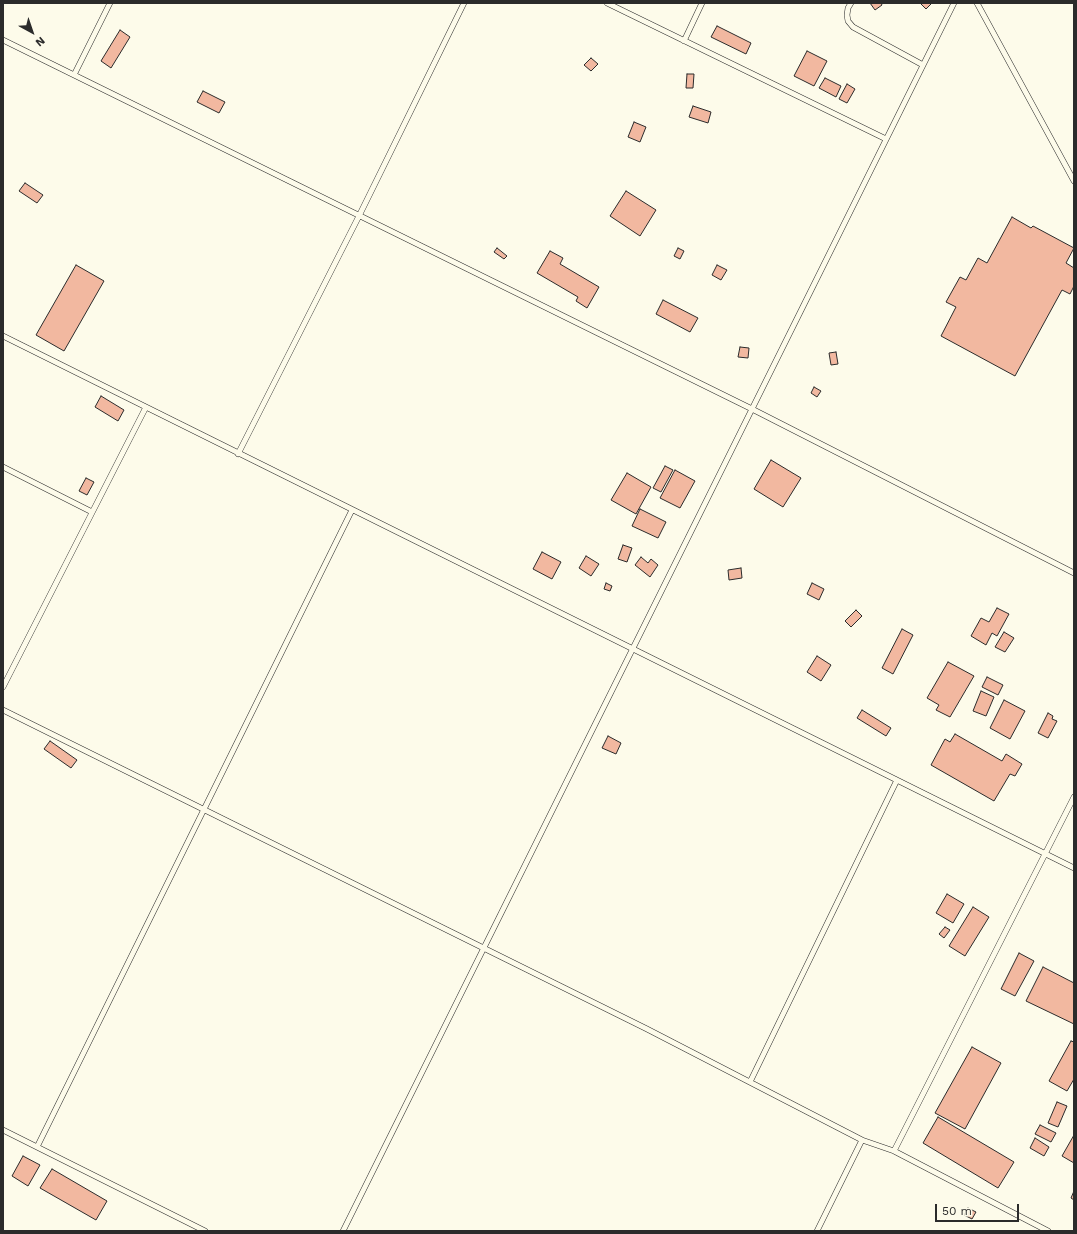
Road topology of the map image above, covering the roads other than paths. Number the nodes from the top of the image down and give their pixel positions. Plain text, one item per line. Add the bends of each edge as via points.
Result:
1 (110, 3) edge
2 (464, 3) edge
3 (607, 3) edge
4 (702, 3) edge
5 (850, 3) edge
6 (954, 3) edge
7 (976, 3) edge
8 (3, 40) edge
9 (684, 41) junction
10 (923, 65) junction
11 (74, 75) junction
12 (886, 140) junction
13 (1074, 181) edge
14 (359, 216) junction
15 (3, 336) edge
16 (146, 407) junction
17 (752, 409) junction
18 (238, 454) junction
19 (3, 467) edge
20 (352, 510) junction
21 (92, 512) junction
22 (1074, 573) edge
23 (633, 649) junction
24 (3, 687) edge
25 (3, 710) edge
26 (897, 780) junction
27 (1074, 797) edge
28 (204, 810) junction
29 (1045, 853) junction
30 (1074, 868) edge
31 (483, 948) junction
32 (750, 1082) junction
33 (3, 1130) edge
34 (862, 1140) junction
35 (37, 1146) junction
36 (894, 1151) junction
37 (205, 1231) edge
38 (343, 1231) edge
39 (817, 1231) edge
40 (1048, 1231) edge

1 - 11 lane
2 - 14 lane
3 - 9 lane
4 - 9 lane
5 - 10 lane via 846,16 854,27
6 - 10 lane
7 - 13 lane
8 - 11 lane
9 - 12 lane
10 - 12 lane
11 - 14 lane
12 - 17 lane
14 - 17 lane
14 - 18 lane
15 - 16 lane
16 - 18 lane
16 - 21 lane
17 - 22 lane
17 - 23 lane
18 - 20 lane
19 - 21 lane
20 - 23 lane
20 - 28 lane
21 - 24 lane
23 - 26 lane
23 - 31 lane
25 - 28 lane
26 - 29 lane
26 - 32 lane
27 - 29 lane
28 - 31 lane
28 - 35 lane
29 - 30 lane
29 - 36 lane
31 - 32 lane
31 - 38 lane
32 - 34 lane
33 - 35 lane
34 - 36 lane
34 - 39 lane
35 - 37 lane
36 - 40 lane

